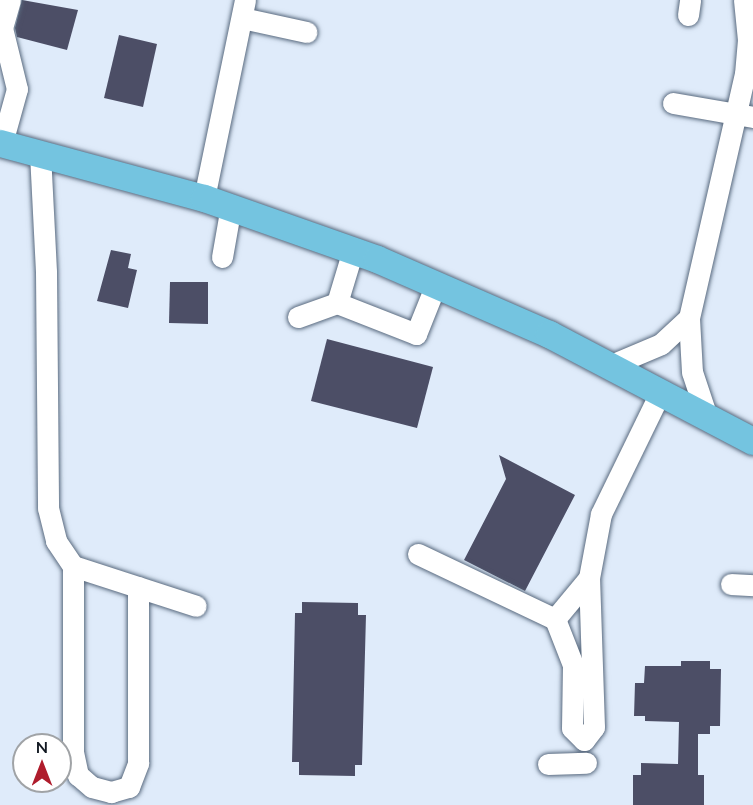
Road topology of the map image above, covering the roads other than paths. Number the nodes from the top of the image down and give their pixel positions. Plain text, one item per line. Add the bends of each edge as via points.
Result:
1 (10, 0) edge
2 (744, 0) edge
3 (244, 9) edge
4 (306, 32) dead end
5 (673, 103) dead end
6 (745, 116) edge
7 (1, 143) edge
8 (40, 153) junction
9 (204, 198) junction
10 (231, 207) junction
11 (353, 250) junction
12 (222, 256) dead end
13 (436, 284) junction
14 (337, 303) junction
15 (298, 316) dead end
16 (689, 318) junction
17 (609, 366) junction
18 (660, 393) junction
19 (707, 417) junction
20 (753, 441) edge
21 (417, 554) dead end
22 (73, 566) junction
23 (589, 578) junction
24 (730, 584) dead end
25 (753, 585) edge
26 (138, 587) junction
27 (196, 606) dead end
28 (555, 619) junction
29 (586, 763) dead end
30 (548, 764) dead end

1 - 7 lane via 2,27 17,89
2 - 6 lane via 748,40
3 - 4 lane
3 - 9 lane
5 - 6 lane
6 - 16 lane
7 - 8 main road
8 - 9 main road
8 - 22 lane via 46,272 48,508 56,541
9 - 10 main road
10 - 11 main road
10 - 12 lane
11 - 13 main road
11 - 14 lane
13 - 14 lane via 416,334
13 - 17 main road
14 - 15 lane
16 - 17 lane via 661,344
16 - 19 lane via 692,372
17 - 18 main road
18 - 19 main road
18 - 23 lane via 601,514
19 - 20 main road
21 - 28 lane
22 - 26 lane
22 - 26 lane via 73,752 78,775 92,787 111,792 129,787 138,764
23 - 28 lane
23 - 28 lane via 583,664
24 - 25 lane
26 - 27 lane
29 - 30 lane

